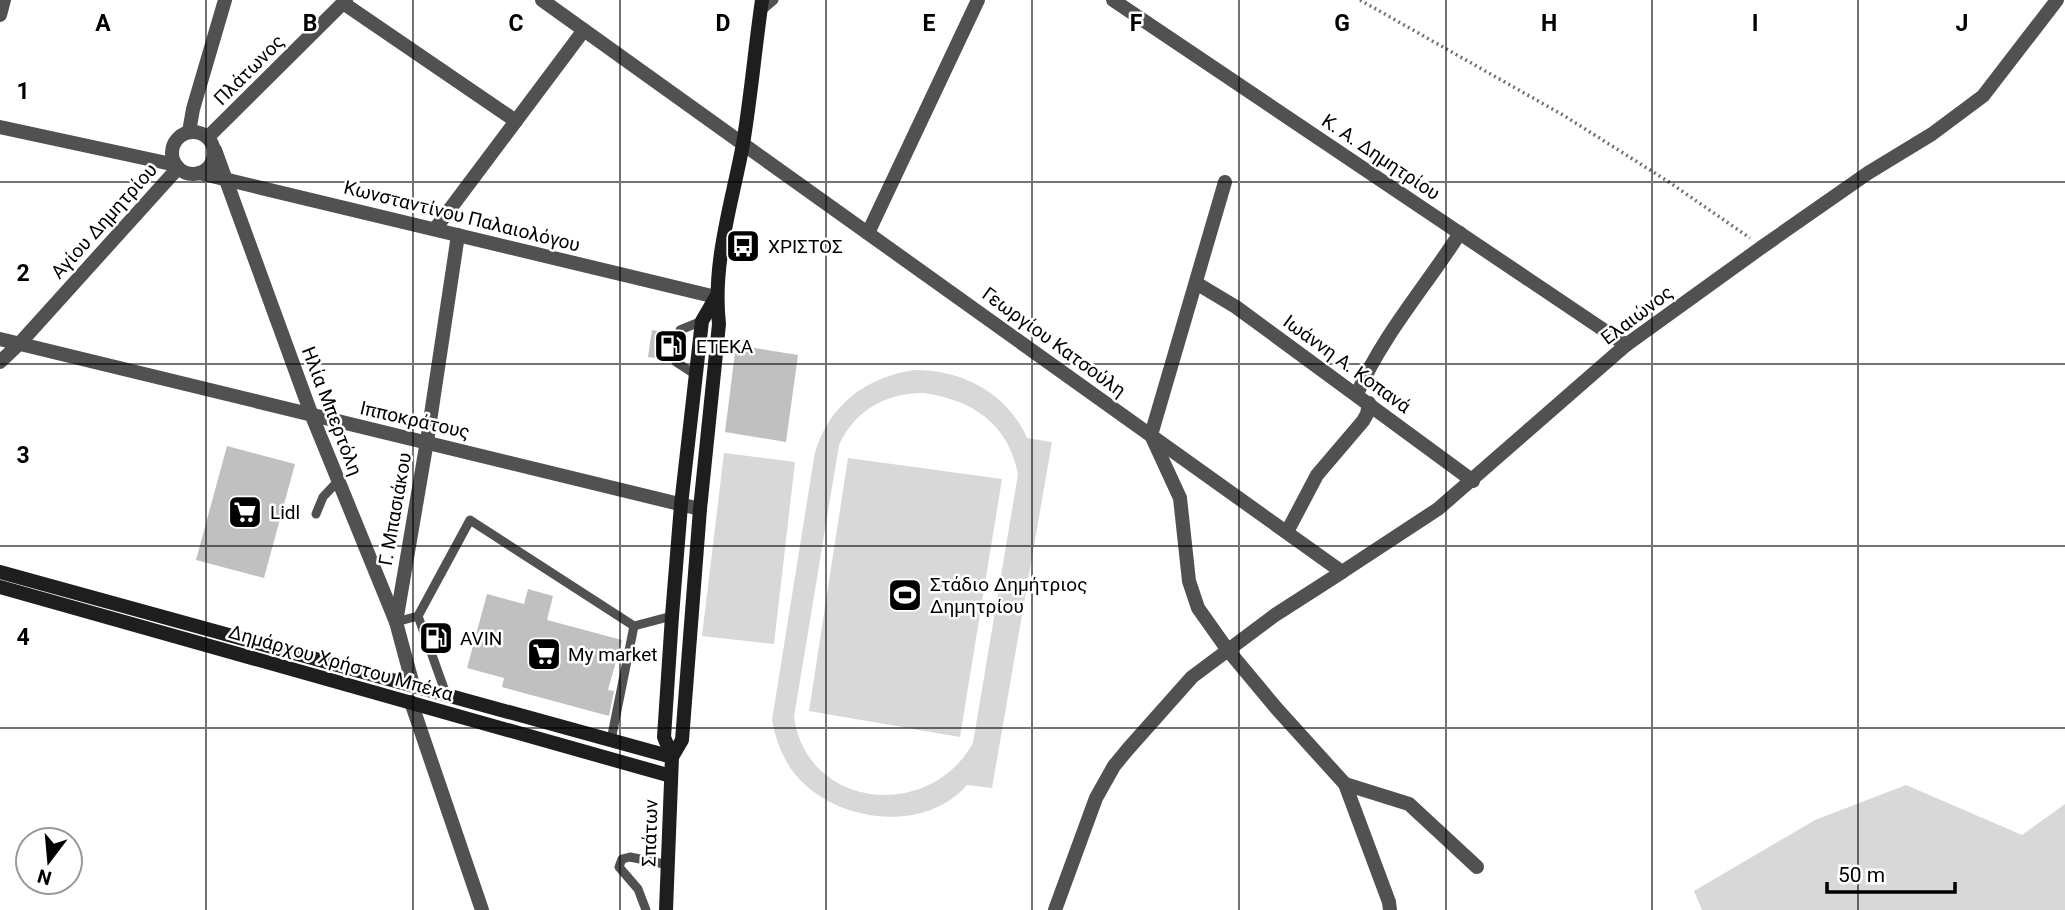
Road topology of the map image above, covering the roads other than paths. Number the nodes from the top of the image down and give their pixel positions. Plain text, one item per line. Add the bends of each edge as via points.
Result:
1 (4, 0) edge
2 (225, 0) edge
3 (542, 0) edge
4 (775, 0) edge
5 (978, 0) edge
6 (1113, 0) edge
7 (2057, 0) edge
8 (344, 1) edge
9 (761, 6) edge
10 (0, 15) edge
11 (584, 30) junction
12 (516, 121) junction
13 (0, 127) edge
14 (188, 132) junction
15 (211, 143) junction
16 (743, 144) junction
17 (177, 166) junction
18 (199, 173) junction
19 (226, 180) junction
20 (1225, 182) dead end
21 (435, 229) junction
22 (868, 233) junction
23 (1460, 233) junction
24 (458, 235) junction
25 (1196, 283) junction
26 (716, 297) junction
27 (702, 321) junction
28 (0, 339) edge
29 (20, 343) junction
30 (1626, 345) junction
31 (0, 362) edge
32 (696, 375) junction
33 (1363, 399) junction
34 (312, 416) junction
35 (1151, 435) junction
36 (427, 441) junction
37 (338, 481) junction
38 (1472, 481) junction
39 (681, 505) junction
40 (700, 509) junction
41 (316, 514) dead end
42 (1287, 532) junction
43 (0, 572) edge
44 (1342, 572) junction
45 (0, 587) edge
46 (418, 617) junction
47 (672, 617) junction
48 (396, 622) junction
49 (634, 626) junction
50 (1227, 649) junction
51 (413, 685) junction
52 (446, 694) junction
53 (411, 702) junction
54 (611, 740) junction
55 (672, 757) junction
56 (671, 776) junction
57 (1345, 784) junction
58 (669, 865) junction
59 (1477, 867) dead end
60 (482, 910) edge
61 (646, 910) edge
62 (666, 910) edge
63 (1055, 910) edge
64 (1390, 910) edge

1 - 10 street
2 - 14 street
3 - 11 street, Γεωργίου Κατσούλη
4 - 9 lane
5 - 22 street
6 - 23 street, Κ. Α. Δημητρίου
7 - 30 street, Ελαιώνος via 1983,96
8 - 12 street
8 - 15 street, Πλάτωνος
9 - 16 main road
11 - 12 street
11 - 16 street, Γεωργίου Κατσούλη
12 - 21 street
13 - 17 street
14 - 15 street via 202,133
14 - 17 street via 174,144
15 - 18 street via 215,156
15 - 19 street, Ηλία Μπερτόλη
16 - 22 street, Γεωργίου Κατσούλη
16 - 26 main road
17 - 18 street
17 - 29 street, Αγίου Δημητρίου
18 - 19 street, Κωνσταντίνου Παλαιολόγου
19 - 21 street, Κωνσταντίνου Παλαιολόγου
19 - 34 street, Ηλία Μπερτόλη
20 - 25 street
21 - 24 street, Κωνσταντίνου Παλαιολόγου
22 - 35 street, Γεωργίου Κατσούλη
23 - 30 street, Κ. Α. Δημητρίου
23 - 33 street via 1382,346 1366,374
24 - 26 street, Κωνσταντίνου Παλαιολόγου
24 - 36 street, Γ. Μπασιάκου
25 - 33 street, Ιωάννη Α. Κοπανά via 1236,306
25 - 35 street
26 - 27 main road
26 - 40 main road via 719,324
27 - 32 main road
27 - 32 lane via 680,330 676,362
28 - 29 street, Ιπποκράτους
29 - 31 street, Αγίου Δημητρίου
29 - 34 street, Ιπποκράτους
30 - 38 street, Ελαιώνος
32 - 39 main road
33 - 38 street, Ιωάννη Α. Κοπανά
33 - 42 street via 1367,414 1363,421 1317,475
34 - 36 street, Ιπποκράτους
34 - 37 street, Ηλία Μπερτόλη
35 - 42 street, Γεωργίου Κατσούλη
35 - 50 street via 1180,498 1189,581 1198,608
36 - 39 street, Ιπποκράτους
36 - 48 street, Γ. Μπασιάκου
37 - 41 lane via 323,496
37 - 48 street, Ηλία Μπερτόλη
38 - 44 street, Ελαιώνος
39 - 40 street, Ιπποκράτους
39 - 47 main road
40 - 55 main road via 682,740
42 - 44 street, Γεωργίου Κατσούλη
43 - 51 main road, Δημάρχου Χρήστου Μπέκα
44 - 50 street, Ελαιώνος
45 - 53 main road, Δημάρχου Χρήστου Μπέκα
46 - 48 lane
46 - 49 lane via 470,520
46 - 52 lane
47 - 49 lane
47 - 55 main road via 664,737
48 - 51 street, Ηλία Μπερτόλη
49 - 54 lane
50 - 57 street
50 - 63 street, Ελαιώνος via 1192,677 1114,766 1096,797
51 - 52 main road, Δημάρχου Χρήστου Μπέκα
52 - 54 main road, Δημάρχου Χρήστου Μπέκα
53 - 56 main road, Δημάρχου Χρήστου Μπέκα
53 - 60 street
54 - 55 main road, Δημάρχου Χρήστου Μπέκα
55 - 56 main road, Σπάτων
56 - 58 main road, Σπάτων
57 - 59 street via 1409,804
57 - 64 street
58 - 61 lane via 622,859 619,867 638,889
58 - 62 main road, Σπάτων

